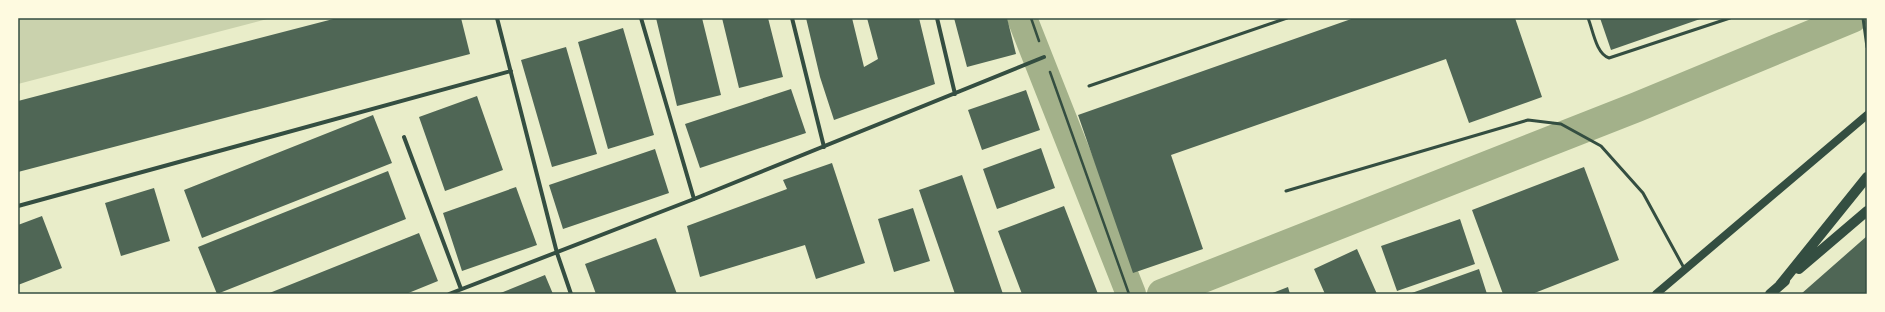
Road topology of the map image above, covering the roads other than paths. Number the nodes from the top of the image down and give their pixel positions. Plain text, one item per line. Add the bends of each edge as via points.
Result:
1 (498, 18) edge
2 (641, 18) edge
3 (792, 18) edge
4 (937, 18) edge
5 (1287, 18) edge
6 (1588, 18) edge
7 (1730, 18) edge
8 (1863, 18) edge
9 (1867, 48) edge
10 (1044, 57) road end
11 (511, 71) junction
12 (1088, 86) dead end
13 (955, 94) junction
14 (1867, 115) edge
15 (404, 137) dead end
16 (824, 147) junction
17 (1867, 177) edge
18 (1286, 191) dead end
19 (694, 199) junction
20 (18, 206) edge
21 (1867, 211) edge
22 (557, 253) junction
23 (1685, 270) junction
24 (1780, 285) junction
25 (461, 289) junction
26 (449, 294) edge
27 (571, 294) edge
28 (1656, 294) edge
29 (1770, 294) edge

1 - 11 street
2 - 19 street
3 - 16 street
4 - 13 street
5 - 12 lane
6 - 7 lane via 1600,51 1609,58
8 - 9 lane
10 - 13 street
11 - 20 street
11 - 22 street
13 - 16 street
14 - 23 main road
15 - 25 street
16 - 19 street
17 - 24 main road
18 - 23 lane via 1528,120 1561,124 1601,146 1643,193
19 - 22 street
21 - 24 main road
22 - 25 street
22 - 27 street
23 - 28 main road
24 - 29 main road
25 - 26 street

